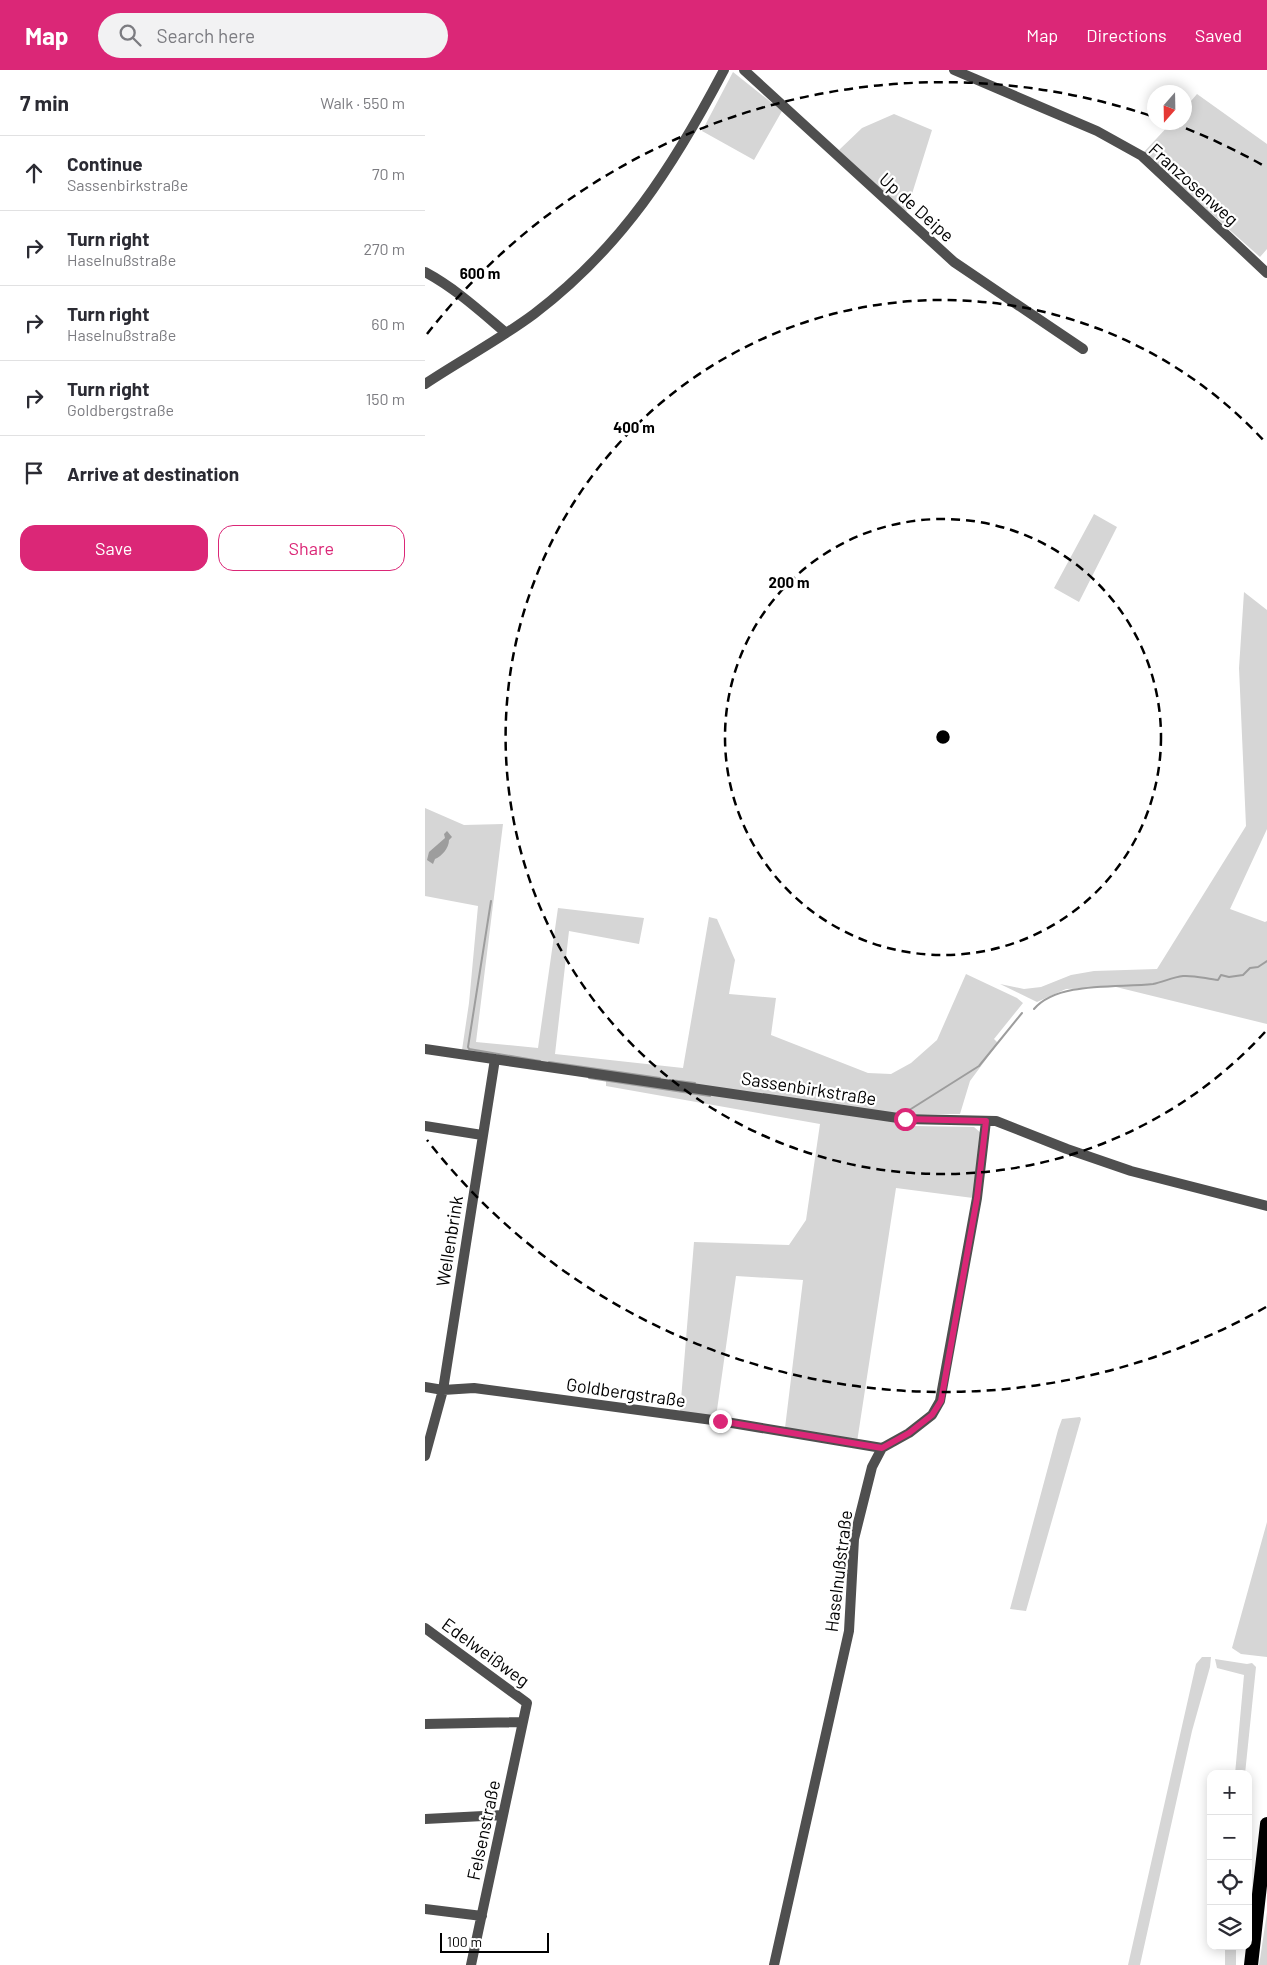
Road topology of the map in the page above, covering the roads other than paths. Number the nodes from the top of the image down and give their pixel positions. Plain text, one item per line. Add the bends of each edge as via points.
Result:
1 (724, 70) edge
2 (744, 70) edge
3 (954, 70) edge
4 (425, 272) edge
5 (1267, 273) edge
6 (507, 333) junction
7 (1083, 349) dead end
8 (425, 384) edge
9 (425, 1049) edge
10 (495, 1059) junction
11 (986, 1121) junction
12 (425, 1126) edge
13 (482, 1135) junction
14 (1267, 1206) edge
15 (425, 1387) edge
16 (443, 1390) junction
17 (882, 1448) junction
18 (425, 1456) edge
19 (425, 1628) edge
20 (527, 1703) joint
21 (523, 1722) junction
22 (425, 1724) edge
23 (503, 1815) junction
24 (425, 1819) edge
25 (1267, 1824) edge
26 (425, 1909) edge
27 (482, 1916) junction
28 (471, 1965) edge
29 (774, 1965) edge
30 (1251, 1965) edge

1 - 6 street via 675,158 625,228 559,294
2 - 7 street, Up de Deipe via 954,262
3 - 5 street, Franzosenweg via 1097,131 1142,156
4 - 6 street via 464,297
6 - 8 street
9 - 10 street, Sassenbirkstraße
10 - 11 street, Sassenbirkstraße via 905,1119
10 - 13 street, Wellenbrink
11 - 14 street, Sassenbirkstraße via 996,1121 1131,1171
11 - 17 street via 977,1198 941,1401 932,1415
12 - 13 street
13 - 16 street, Wellenbrink
15 - 16 street, Goldbergstraße
16 - 17 street, Goldbergstraße via 484,1389 720,1421
16 - 18 street, Wellenbrink
17 - 29 street, Haselnußstraße via 872,1467 854,1539 849,1631
19 - 20 street, Edelweißweg
20 - 21 street, Felsenstraße
21 - 22 street
21 - 23 street, Felsenstraße
23 - 24 street
23 - 27 street, Felsenstraße
25 - 30 highway
26 - 27 street
27 - 28 street, Felsenstraße

